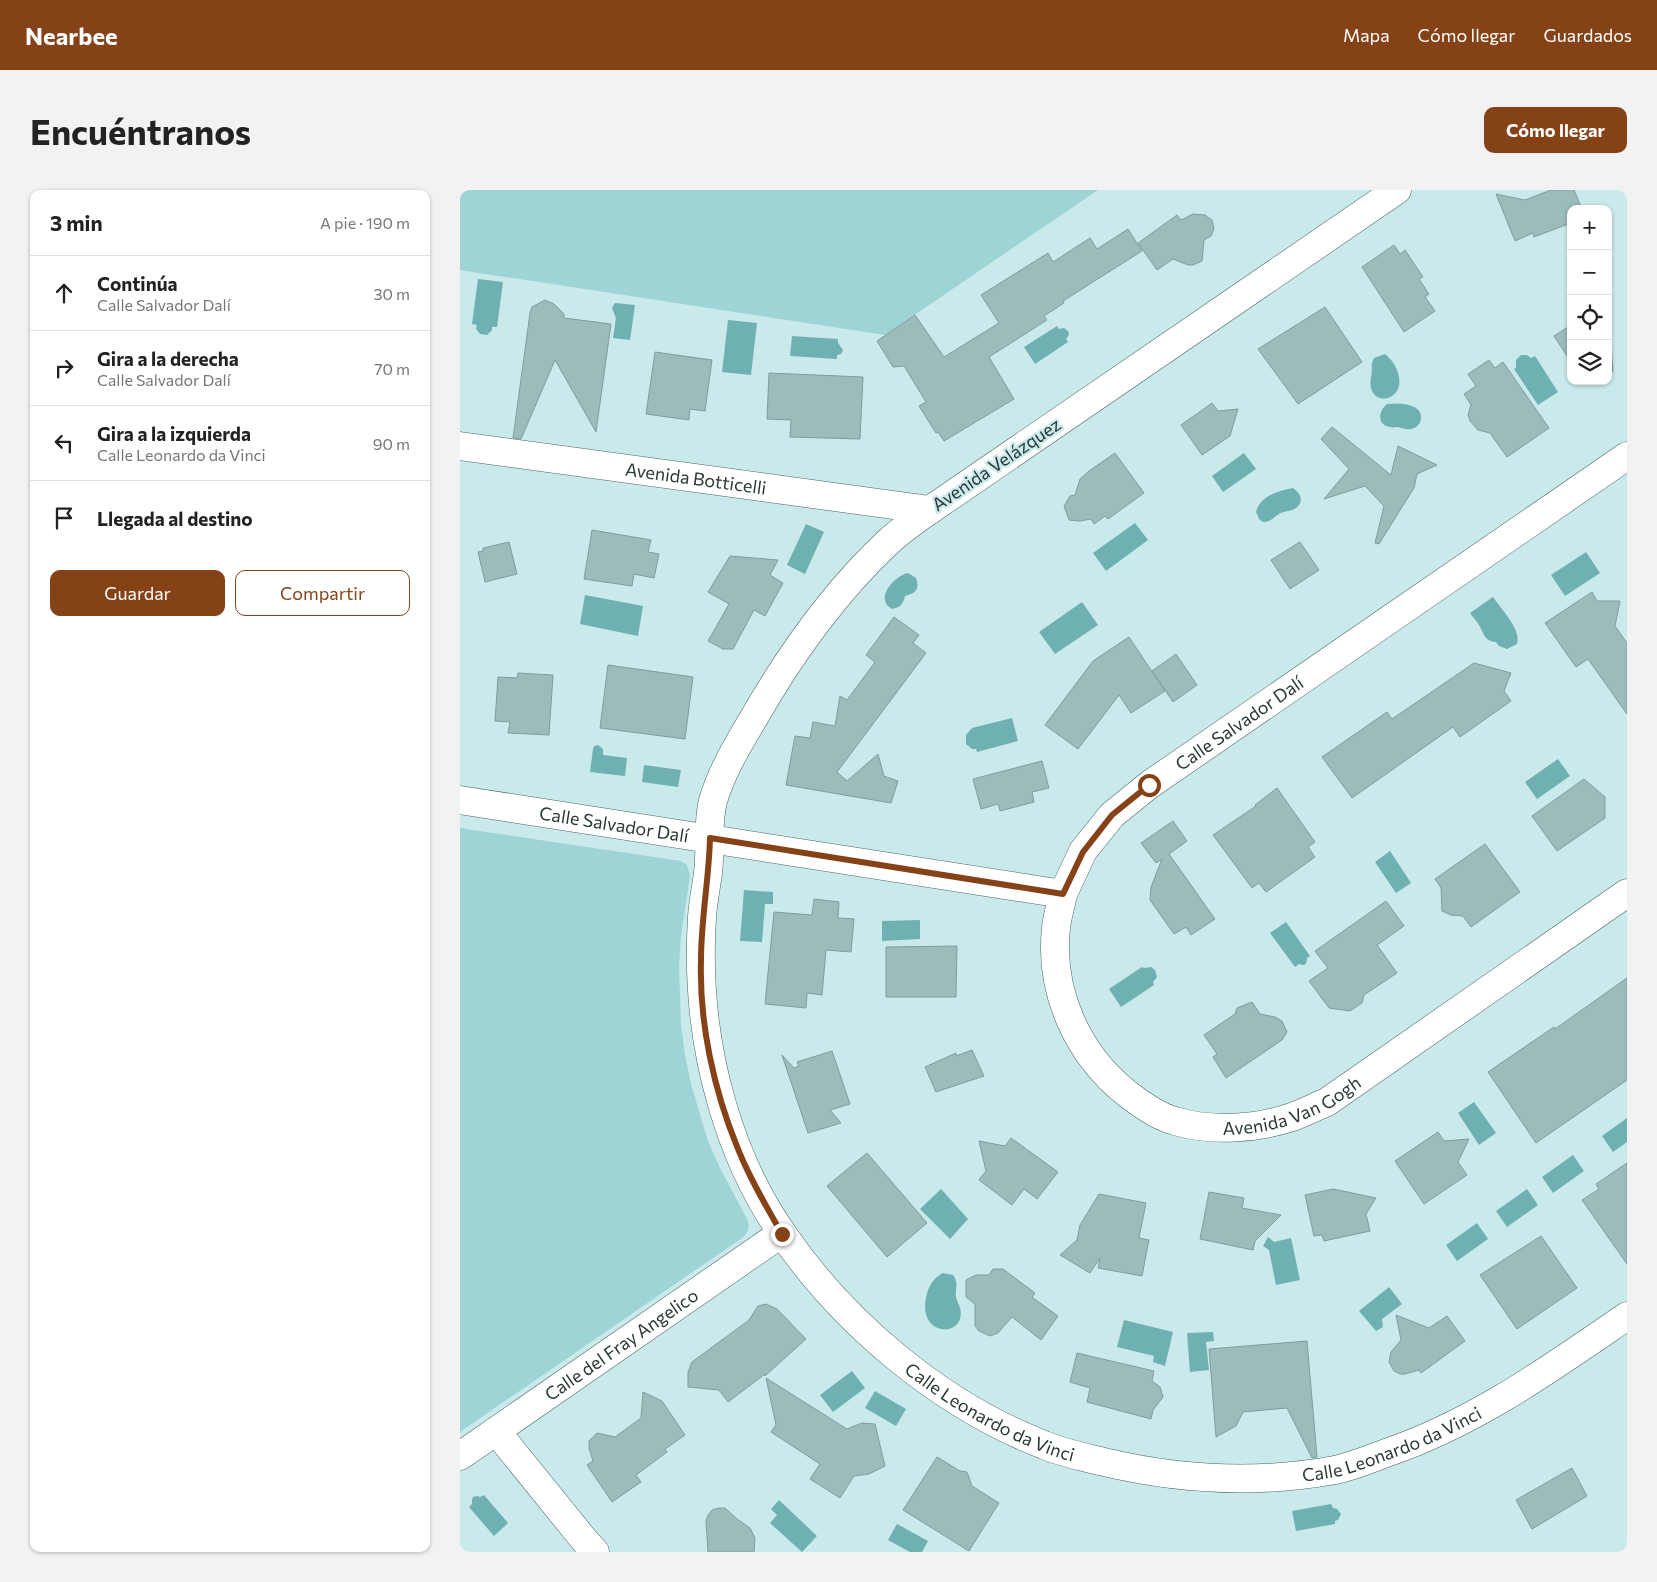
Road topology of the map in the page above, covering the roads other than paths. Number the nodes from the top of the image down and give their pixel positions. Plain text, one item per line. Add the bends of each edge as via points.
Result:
1 (1397, 190) edge
2 (460, 446) edge
3 (1627, 456) edge
4 (930, 510) junction
5 (460, 800) edge
6 (710, 838) junction
7 (1627, 893) edge
8 (1063, 894) junction
9 (782, 1234) junction
10 (1627, 1316) edge
11 (496, 1431) junction
12 (460, 1456) edge
13 (595, 1552) edge

1 - 4 street, Avenida Velázquez
2 - 4 street, Avenida Botticelli
3 - 8 street, Calle Salvador Dalí via 1149,785 1112,815 1083,852
4 - 6 street, Avenida Velázquez via 890,540 858,572 788,662 737,746 717,790
5 - 6 street, Calle Salvador Dalí
6 - 8 street, Calle Salvador Dalí
6 - 9 street, Calle Leonardo da Vinci via 700,962 710,1057 738,1149
7 - 8 street, Avenida Van Gogh via 1327,1102 1291,1117 1252,1126 1213,1127 1174,1121 1143,1106 1116,1085 1092,1059 1074,1029 1062,997 1056,963 1056,928
9 - 10 street, Calle Leonardo da Vinci via 855,1320 924,1379 956,1401 996,1424 1046,1446 1132,1469 1177,1476 1278,1478 1340,1469 1407,1446 1481,1412
9 - 11 street, Calle del Fray Angelico
11 - 12 street, Calle del Fray Angelico
11 - 13 street

